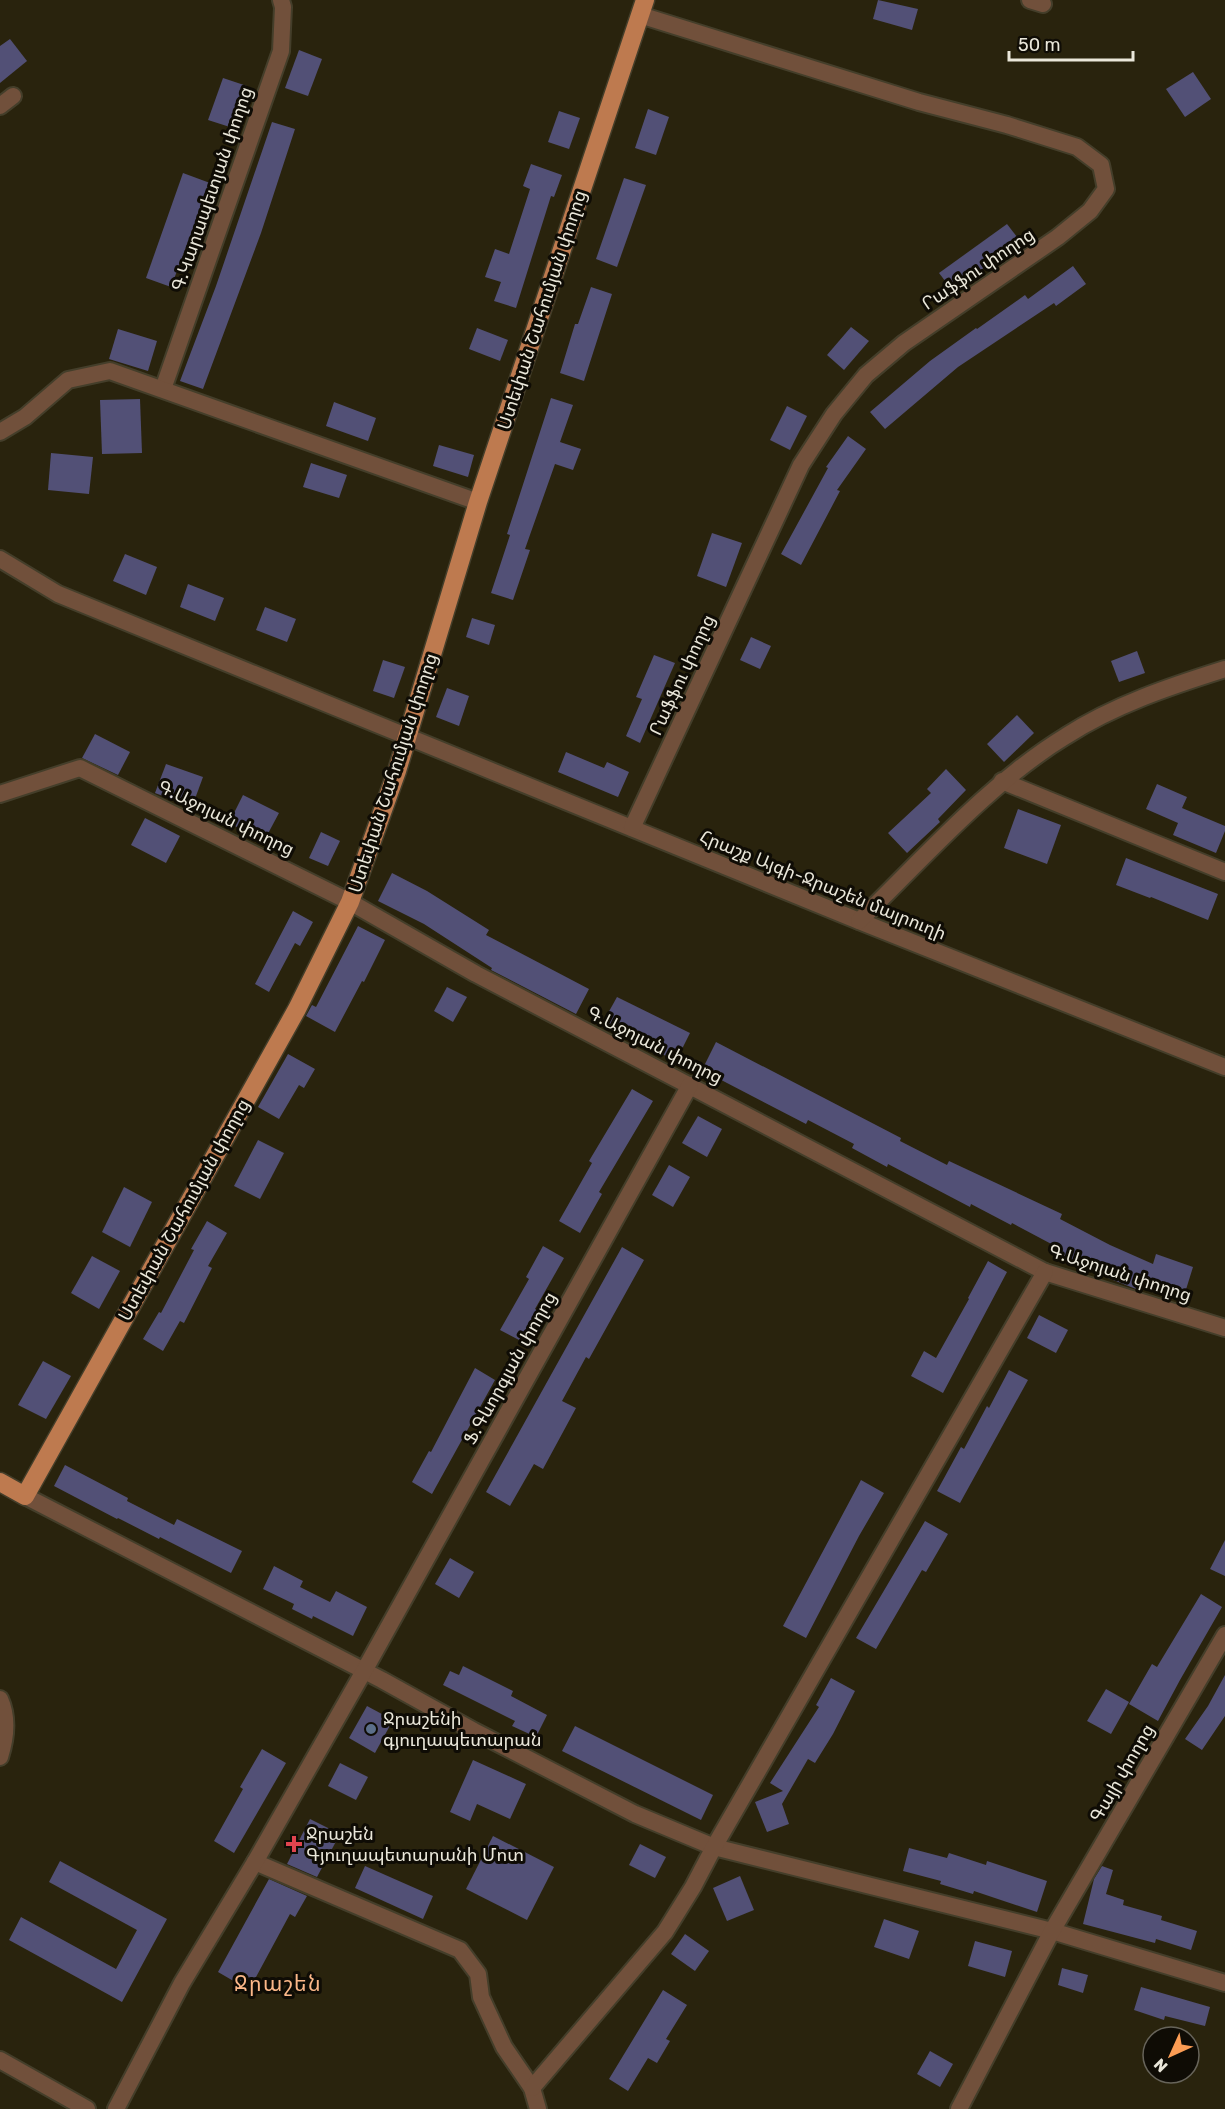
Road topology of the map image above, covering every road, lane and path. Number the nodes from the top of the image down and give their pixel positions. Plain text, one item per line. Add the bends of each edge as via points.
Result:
1 (281, 0) edge
2 (643, 7) edge
3 (163, 388) junction
4 (0, 432) edge
5 (478, 502) junction
6 (0, 559) edge
7 (1225, 669) edge
8 (408, 736) junction
9 (1002, 781) junction
10 (0, 794) edge
11 (632, 828) junction
12 (1225, 872) edge
13 (350, 902) junction
14 (859, 921) junction
15 (1225, 1067) edge
16 (690, 1085) junction
17 (1045, 1272) junction
18 (1225, 1328) edge
19 (0, 1482) edge
20 (25, 1496) junction
21 (1225, 1635) edge
22 (364, 1671) junction
23 (0, 1699) edge
24 (0, 1757) edge
25 (714, 1847) junction
26 (255, 1862) junction
27 (1052, 1931) junction
28 (1225, 1983) edge
29 (0, 2060) edge
30 (532, 2088) junction
31 (87, 2109) edge
32 (116, 2109) edge
33 (538, 2109) edge
34 (959, 2109) edge

1 - 3 street, Գ.Կարապետյան փողոց via 281,51
2 - 5 main road, Ստեփան Շահումյան փողոց
2 - 11 street, Րաֆֆու փողոց via 919,102 1077,147 1101,165 1106,189 1090,212 1058,237 904,343 866,375 834,414 801,465
3 - 4 street via 110,370 68,380 25,417
3 - 5 street
5 - 8 main road, Ստեփան Շահումյան փողոց
6 - 8 street, Հրաշք Այգի-Ջրաշեն մայրուղի via 58,594
7 - 9 street via 1107,713
8 - 11 street, Հրաշք Այգի-Ջրաշեն մայրուղի
8 - 13 main road, Ստեփան Շահումյան փողոց
9 - 12 street
9 - 14 street
10 - 13 street, Գ.Աջոյան փողոց via 80,768
11 - 14 street, Հրաշք Այգի-Ջրաշեն մայրուղի
13 - 16 street, Գ.Աջոյան փողոց via 476,974
13 - 20 main road, Ստեփան Շահումյան փողոց via 297,1009
14 - 15 street, Հրաշք Այգի-Ջրաշեն մայրուղի
16 - 17 street, Գ.Աջոյան փողոց
16 - 22 street, Ֆ.Գևորգյան փողոց
17 - 18 street, Գ.Աջոյան փողոց
17 - 25 street
19 - 20 main road
20 - 22 street
21 - 27 street, Գայի փողոց
22 - 25 street via 635,1814
22 - 26 street, Ֆ.Գևորգյան փողոց
23 - 24 street via 5,1710 5,1742
25 - 27 street
25 - 30 street via 665,1932
26 - 30 street via 460,1950 478,1974 481,1997 504,2047
26 - 32 street, Ֆ.Գևորգյան փողոց via 182,1983
27 - 28 street
27 - 34 street, Գայի փողոց
29 - 31 street
30 - 33 street

